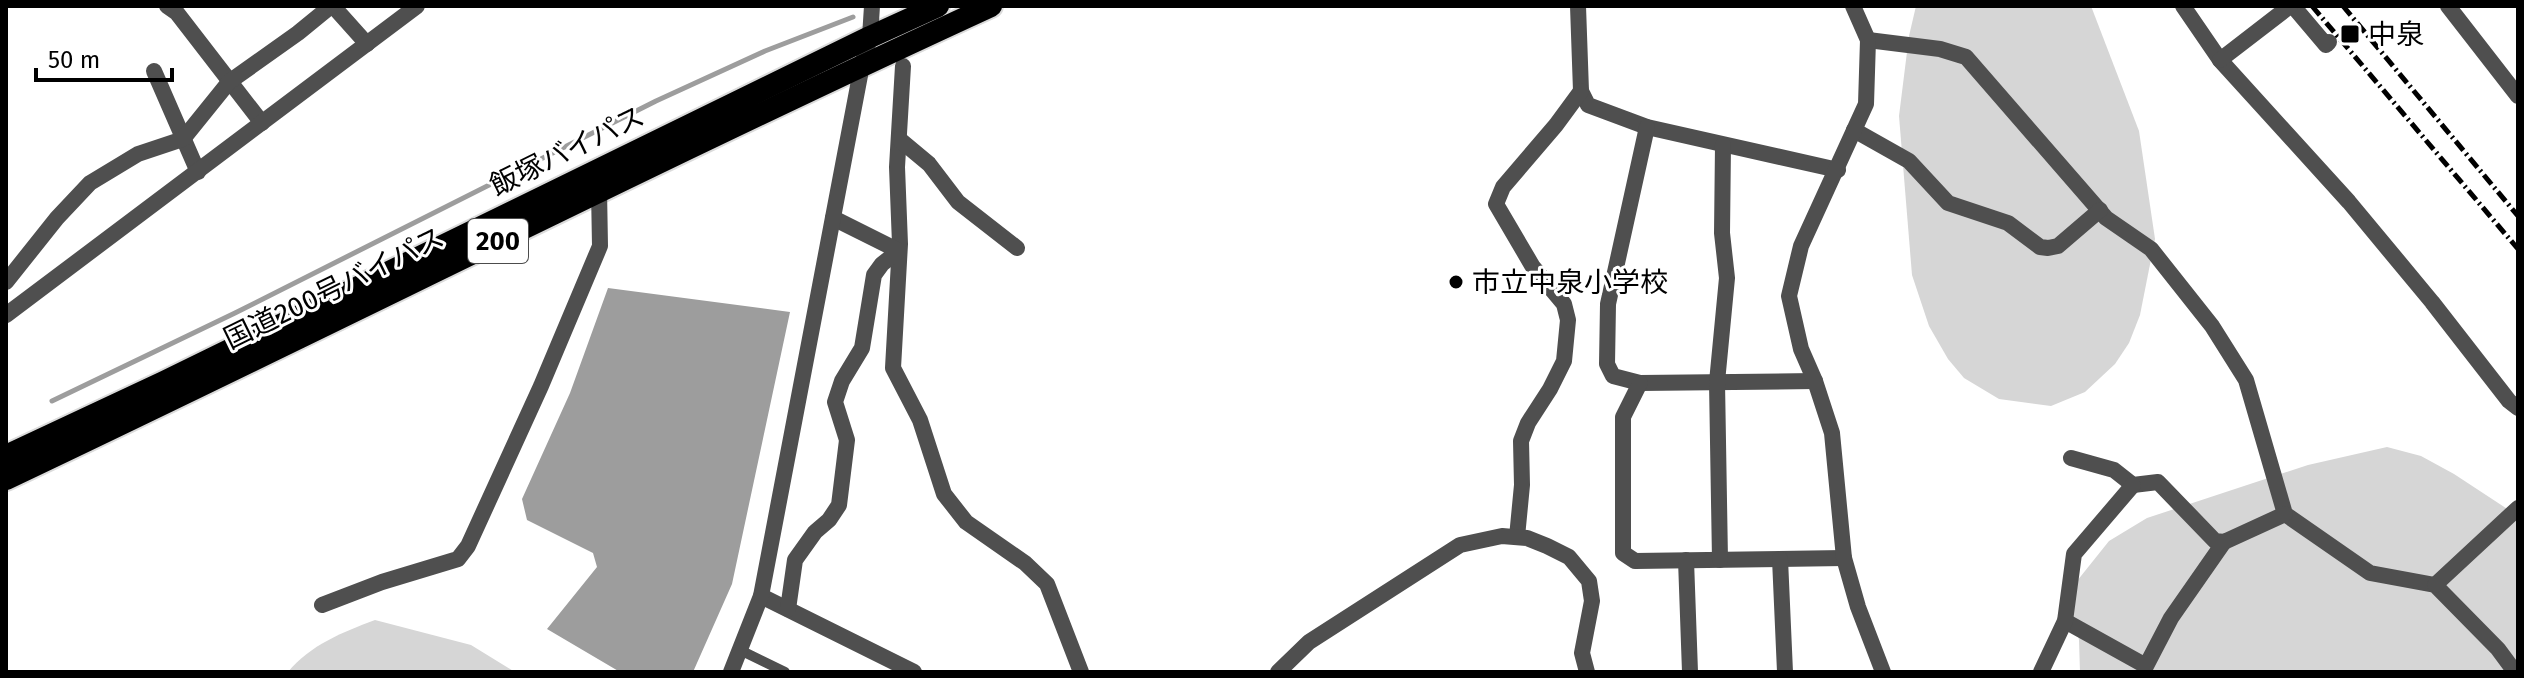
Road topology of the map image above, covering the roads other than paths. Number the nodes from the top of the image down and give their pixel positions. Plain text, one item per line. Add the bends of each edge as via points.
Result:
1 (167, 6) edge
2 (332, 6) edge
3 (417, 6) edge
4 (872, 6) edge
5 (938, 6) edge
6 (991, 6) edge
7 (1578, 6) edge
8 (1853, 6) edge
9 (2183, 6) edge
10 (2291, 6) edge
11 (2448, 6) edge
12 (870, 37) junction
13 (1868, 40) junction
14 (2329, 42) dead end
15 (367, 44) junction
16 (2220, 60) junction
17 (862, 65) junction
18 (903, 66) dead end
19 (154, 71) dead end
20 (229, 82) junction
21 (1581, 91) junction
22 (2518, 96) edge
23 (262, 123) junction
24 (1647, 127) junction
25 (1854, 130) junction
26 (183, 139) junction
27 (899, 139) junction
28 (1723, 145) junction
29 (1838, 170) junction
30 (198, 172) junction
31 (599, 190) junction
32 (2100, 210) junction
33 (833, 218) junction
34 (1017, 248) dead end
35 (899, 251) junction
36 (6, 282) edge
37 (6, 315) edge
38 (1815, 381) junction
39 (1717, 382) junction
40 (1640, 383) junction
41 (2518, 408) edge
42 (2071, 458) dead end
43 (7, 470) edge
44 (2133, 485) junction
45 (2518, 508) edge
46 (2285, 514) junction
47 (1517, 537) junction
48 (2224, 542) junction
49 (1844, 558) junction
50 (1780, 559) junction
51 (1686, 560) junction
52 (1720, 560) junction
53 (2435, 585) junction
54 (761, 596) junction
55 (322, 605) dead end
56 (788, 609) junction
57 (2065, 621) junction
58 (740, 650) junction
59 (731, 672) edge
60 (785, 672) edge
61 (914, 672) edge
62 (1081, 672) edge
63 (1278, 672) edge
64 (1587, 672) edge
65 (1690, 672) edge
66 (1785, 672) edge
67 (1883, 672) edge
68 (2041, 672) edge
69 (2515, 672) edge

1 - 20 street
2 - 15 street
2 - 20 street
3 - 15 street
4 - 12 street
5 - 12 highway, 飯塚バイパス / 200
6 - 17 highway, 国道200号バイパス / 200
7 - 21 street
8 - 13 street
9 - 16 street
10 - 14 street via 2326,45
10 - 16 street
11 - 22 street
12 - 17 street
12 - 43 highway, 飯塚バイパス / 200 via 178,375
13 - 25 street via 1866,104
13 - 32 street via 1966,57
15 - 23 street
16 - 41 street via 2349,202
17 - 31 highway, 国道200号バイパス / 200
17 - 33 street
18 - 27 street
19 - 26 street
20 - 23 street
20 - 26 street
21 - 24 street via 1588,105
21 - 47 street via 1503,187 1496,204 1533,267 1564,304 1568,320 1564,361 1521,441
23 - 30 street
24 - 28 street
24 - 40 street via 1608,304 1607,364 1613,376
25 - 29 street
25 - 32 street via 1909,161 1948,203 2008,223 2040,247 2058,246
26 - 30 street
26 - 36 street via 138,154 90,183
27 - 34 street via 929,164 958,202
27 - 35 street
28 - 29 street
28 - 39 street via 1727,278
29 - 38 street via 1801,246 1789,296 1801,349
30 - 37 street
31 - 43 highway, 国道200号バイパス / 200 via 322,328
31 - 55 street via 600,246 468,546 458,559
32 - 46 street via 2151,249 2212,326 2246,380
33 - 35 street
33 - 54 street
35 - 56 street via 874,275 862,348 835,402 847,440 839,505 795,560
35 - 62 street via 893,368 920,420 944,494 966,522 1047,584
38 - 39 street
38 - 49 street via 1832,433
39 - 40 street
39 - 52 street
40 - 51 street via 1623,417 1623,553 1635,561
42 - 44 street via 2114,470
44 - 48 street via 2158,482 2199,527
44 - 57 street via 2074,554
45 - 53 street
46 - 48 street
46 - 53 street via 2370,573
47 - 63 street via 1460,545 1309,642
47 - 64 street via 1569,557 1589,581 1592,601 1582,653
48 - 57 street via 2171,618 2146,666
49 - 50 street
49 - 67 street
50 - 52 street
50 - 66 street
51 - 52 street
51 - 65 street
53 - 69 street
54 - 56 street
54 - 58 street
56 - 61 street
57 - 68 street
58 - 59 street
58 - 60 lane

